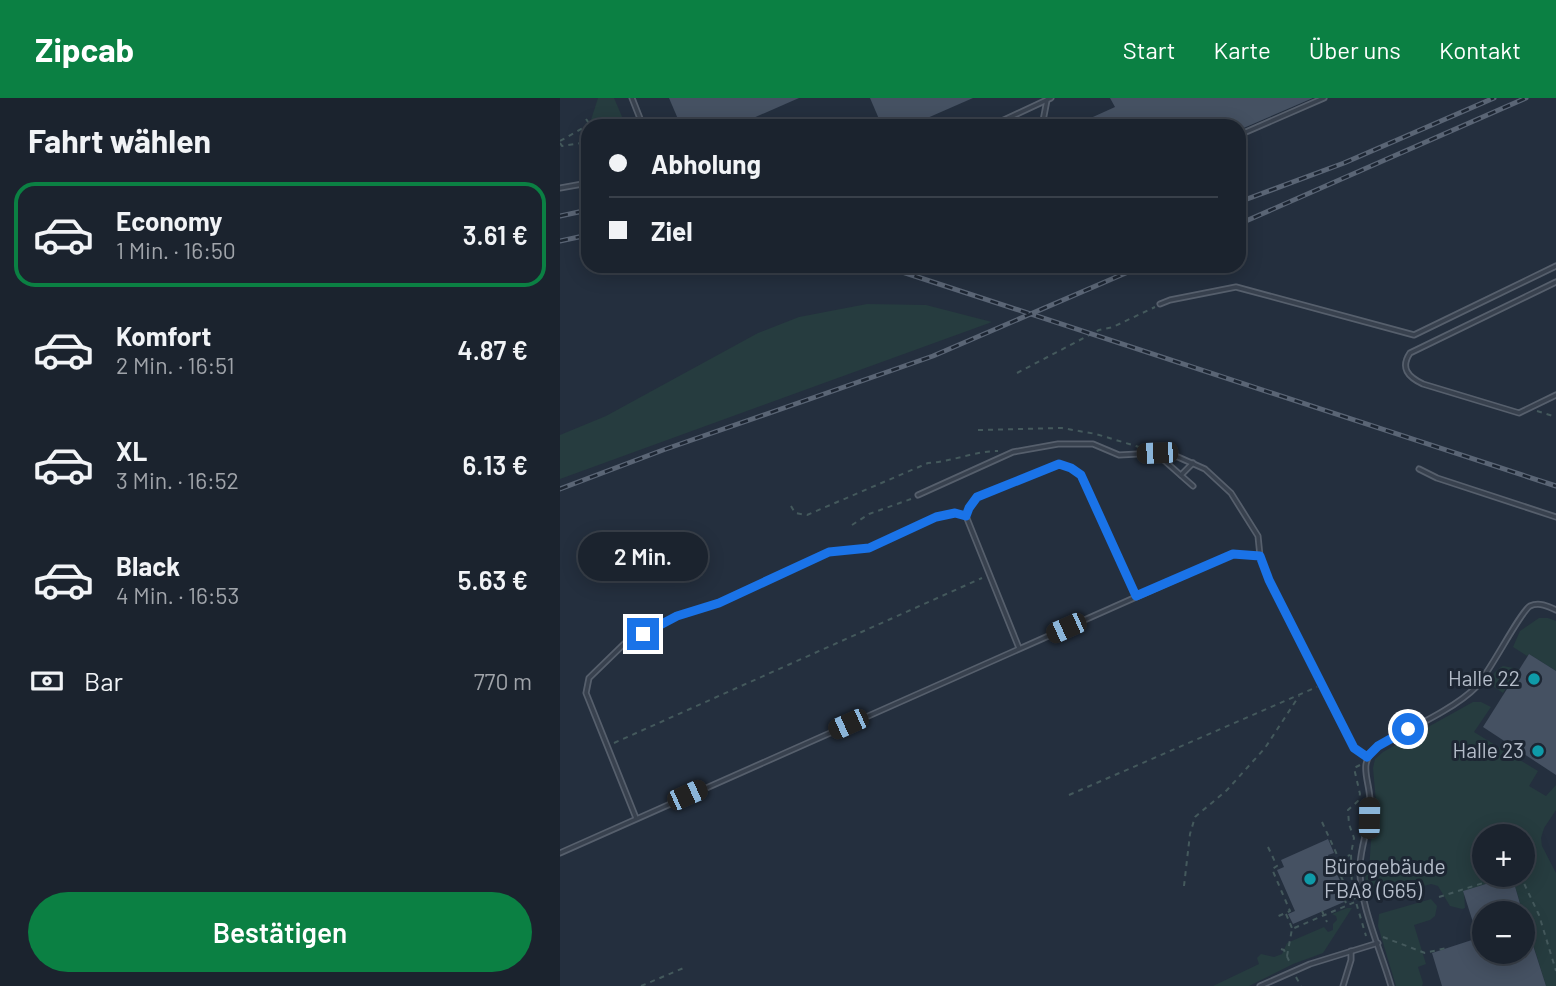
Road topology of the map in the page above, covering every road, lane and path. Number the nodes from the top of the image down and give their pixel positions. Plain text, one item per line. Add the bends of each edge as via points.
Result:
1 (632, 98) edge
2 (1324, 98) edge
3 (1049, 99) edge
4 (640, 119) edge
5 (1006, 119) edge
6 (1044, 119) edge
7 (581, 130) edge
8 (1246, 132) edge
9 (560, 141) edge
10 (581, 143) edge
11 (581, 184) edge
12 (560, 188) edge
13 (1556, 266) edge
14 (1556, 282) edge
15 (1160, 304) joint
16 (1017, 373) dead end
17 (1556, 395) edge
18 (1529, 408) junction
19 (1556, 417) edge
20 (978, 430) dead end
21 (1013, 452) junction
22 (1157, 453) junction
23 (1193, 463) junction
24 (1419, 469) dead end
25 (1181, 475) junction
26 (1193, 486) dead end
27 (918, 495) joint
28 (791, 506) dead end
29 (966, 516) junction
30 (1556, 517) edge
31 (852, 525) dead end
32 (1260, 556) junction
33 (990, 574) junction
34 (1136, 596) junction
35 (1556, 610) edge
36 (1019, 648) junction
37 (1321, 685) junction
38 (1299, 695) junction
39 (608, 745) junction
40 (1367, 757) junction
41 (1365, 763) junction
42 (1069, 795) dead end
43 (636, 818) junction
44 (1322, 822) dead end
45 (1268, 847) dead end
46 (560, 853) edge
47 (1351, 854) junction
48 (1339, 859) junction
49 (1184, 886) dead end
50 (1472, 886) edge
51 (1526, 887) edge
52 (1439, 897) dead end
53 (1355, 902) junction
54 (1347, 905) junction
55 (1285, 913) junction
56 (1323, 913) junction
57 (1274, 918) dead end
58 (1327, 922) dead end
59 (1292, 929) junction
60 (1375, 934) junction
61 (1366, 936) dead end
62 (1378, 943) junction
63 (1446, 948) dead end
64 (1351, 951) junction
65 (1287, 956) dead end
66 (686, 967) dead end
67 (1556, 971) edge
68 (641, 986) edge
69 (1261, 986) edge
70 (1343, 986) edge
71 (1391, 986) edge

1 - 4 lane
2 - 8 lane
3 - 5 lane
3 - 6 lane
7 - 9 path
9 - 10 path via 562,146
11 - 12 lane
13 - 15 lane via 1414,335 1236,287
14 - 18 lane via 1405,359 1406,372 1413,379 1519,413
15 - 16 path
17 - 18 lane
18 - 19 path
20 - 22 path via 1062,428
21 - 22 lane via 1093,444 1119,455
21 - 27 lane
21 - 28 path via 989,451 928,463 807,515 795,513
22 - 23 lane
22 - 25 lane
23 - 25 lane
23 - 32 lane via 1231,493 1258,536
24 - 30 lane
25 - 26 lane
27 - 31 path
29 - 33 lane
29 - 34 lane via 977,497 1059,464 1071,468 1081,475
29 - 39 lane via 936,517 869,548 829,552 625,643 589,678 586,693
32 - 34 lane via 1233,554
32 - 37 lane
33 - 36 lane
33 - 39 path
34 - 36 lane
35 - 40 lane via 1532,605 1524,611 1473,691 1378,746
36 - 43 lane
37 - 38 path
37 - 40 lane via 1354,748
38 - 42 path
38 - 49 path via 1265,748 1195,817
39 - 43 lane
40 - 41 lane
41 - 47 path via 1354,768 1360,794 1348,810 1354,838
41 - 60 lane via 1370,798 1361,885
43 - 46 lane
44 - 48 path
45 - 55 path via 1290,911
47 - 48 path
47 - 53 path
48 - 54 path via 1334,862 1349,891 1342,894
50 - 52 path
51 - 67 path
53 - 54 path
53 - 61 path
54 - 56 path
55 - 57 path
55 - 59 path
56 - 58 path
56 - 59 path
59 - 65 path
60 - 62 lane
60 - 63 path via 1425,953
62 - 64 lane
62 - 71 lane
64 - 69 lane
64 - 70 lane
66 - 68 path

